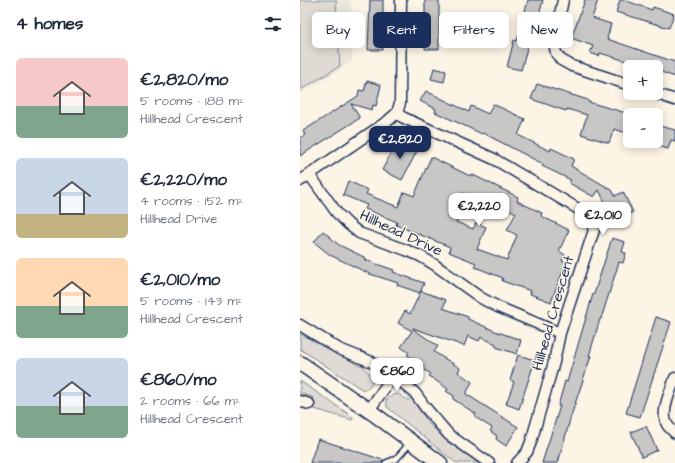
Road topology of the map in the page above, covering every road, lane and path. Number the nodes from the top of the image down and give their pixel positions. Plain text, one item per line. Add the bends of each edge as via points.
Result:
1 (401, 0) edge
2 (563, 0) edge
3 (623, 83) edge
4 (663, 96) edge
5 (675, 100) edge
6 (397, 113) junction
7 (309, 174) junction
8 (300, 181) edge
9 (300, 325) edge
10 (560, 333) junction
11 (300, 363) edge
12 (393, 376) junction
13 (675, 378) edge
14 (369, 410) junction
15 (675, 433) edge
16 (412, 441) junction
17 (432, 460) edge
18 (386, 463) edge
19 (489, 463) edge
20 (517, 463) edge

1 - 6 street via 400,103
2 - 3 street via 554,42 556,53 561,60
4 - 5 street
6 - 7 street
6 - 10 street, Hillhead Crescent via 494,159 589,217 594,230
7 - 8 street
7 - 10 street, Hillhead Drive via 337,212 359,233 420,256 498,308
9 - 12 street via 339,349 372,362
10 - 20 street, Hillhead Crescent via 531,442 527,452
11 - 14 main road
12 - 14 street
12 - 19 street via 415,393 449,435
13 - 15 street via 665,410 668,426
14 - 16 main road
16 - 17 main road
16 - 18 lane via 396,459

